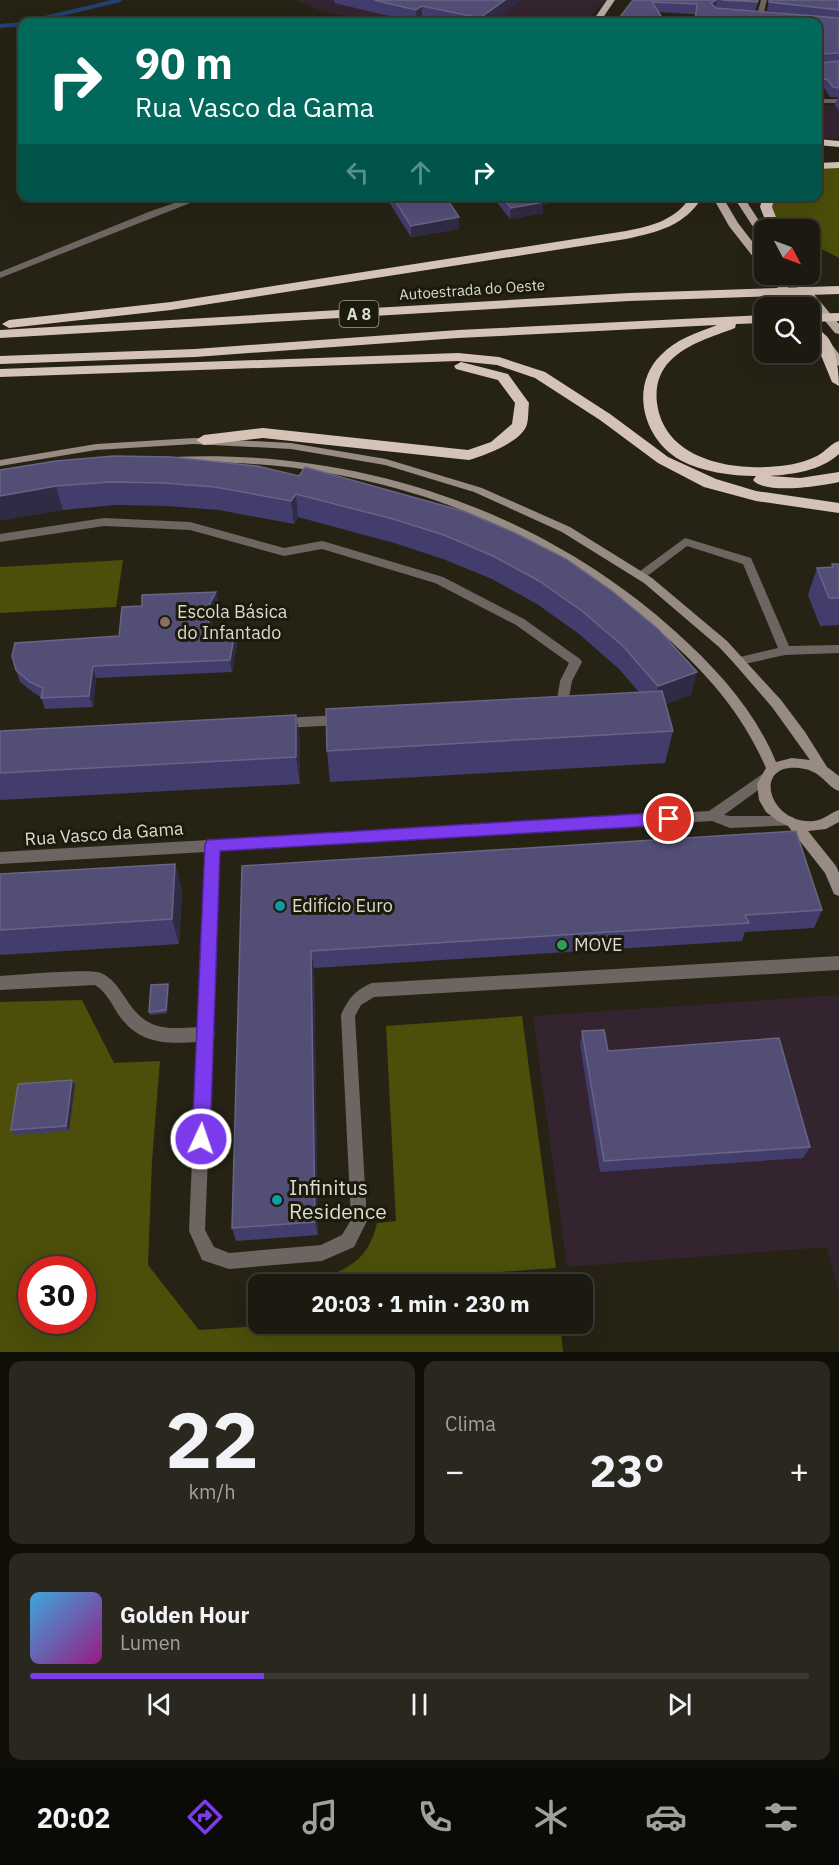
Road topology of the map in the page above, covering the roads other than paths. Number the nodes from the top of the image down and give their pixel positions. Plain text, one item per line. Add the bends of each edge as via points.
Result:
1 (611, 0) edge
2 (764, 0) edge
3 (749, 15) edge
4 (760, 15) junction
5 (771, 16) edge
6 (599, 18) edge
7 (822, 101) edge
8 (839, 101) edge
9 (822, 142) edge
10 (839, 144) edge
11 (839, 165) edge
12 (822, 166) edge
13 (189, 201) edge
14 (695, 201) edge
15 (720, 201) edge
16 (741, 201) edge
17 (768, 201) edge
18 (771, 219) edge
19 (754, 220) edge
20 (754, 251) edge
21 (0, 275) edge
22 (780, 285) edge
23 (800, 285) edge
24 (839, 290) edge
25 (790, 297) edge
26 (839, 317) edge
27 (820, 318) edge
28 (743, 320) junction
29 (754, 320) edge
30 (0, 325) edge
31 (839, 331) edge
32 (0, 334) edge
33 (820, 336) joint
34 (0, 360) edge
35 (391, 360) junction
36 (839, 362) edge
37 (0, 373) edge
38 (839, 382) edge
39 (204, 440) junction
40 (839, 446) edge
41 (158, 460) edge
42 (0, 463) edge
43 (718, 468) junction
44 (410, 469) junction
45 (839, 477) edge
46 (400, 485) junction
47 (839, 508) edge
48 (0, 538) edge
49 (642, 574) junction
50 (839, 649) edge
51 (785, 651) junction
52 (740, 661) junction
53 (550, 709) edge
54 (351, 720) edge
55 (274, 724) edge
56 (822, 769) junction
57 (770, 773) junction
58 (839, 786) edge
59 (839, 815) edge
60 (712, 816) junction
61 (791, 822) junction
62 (213, 845) junction
63 (0, 858) edge
64 (839, 890) edge
65 (839, 963) edge
66 (0, 983) edge
67 (207, 1034) junction

1 - 6 main road
2 - 4 street
3 - 4 street
4 - 5 street
7 - 8 street
9 - 10 highway
11 - 12 highway
13 - 21 street
14 - 30 highway via 677,220 626,235 171,306
15 - 20 main road
16 - 19 main road
17 - 18 highway
22 - 25 main road
23 - 31 main road
24 - 32 highway, Autoestrada do Oeste / A 8 via 718,292
26 - 27 highway
28 - 29 highway, A 8
28 - 34 highway, A 8 via 470,333 195,353
28 - 43 highway via 672,351 656,369 648,389 651,413 673,448
33 - 36 main road
33 - 38 highway
35 - 37 highway
35 - 39 highway via 466,366 503,377 522,403 519,426 496,446 469,455 262,433
35 - 47 highway via 458,357 499,361 540,375 663,460 710,483 756,496
39 - 42 main road via 113,446
39 - 44 main road via 349,453
40 - 43 highway via 822,460 799,468 776,472
41 - 46 main road via 255,461 340,471
43 - 45 highway via 786,484
44 - 46 main road
44 - 49 main road via 470,486 552,520
46 - 57 main road via 454,503 528,536 628,598 693,655 727,692 759,738
48 - 53 street via 104,522 190,526 284,552 322,545 439,580 520,622 576,662 566,681 561,709
49 - 51 street via 685,542 747,561
49 - 52 main road
50 - 51 street
51 - 52 street
52 - 56 main road via 797,728
54 - 55 street
56 - 57 main road via 795,762
56 - 58 main road
57 - 60 street
57 - 61 main road via 764,795 769,805
59 - 61 main road via 824,825 810,827
60 - 61 street, Rua Vasco da Gama via 730,822
60 - 62 street, Rua Vasco da Gama
61 - 64 main road via 831,870
62 - 63 street, Rua Vasco da Gama
62 - 67 street
65 - 67 street via 372,990 356,1000 348,1015 359,1221 348,1241 322,1252 229,1261 208,1254 197,1231
66 - 67 street via 97,978 112,989 128,1018 152,1035

